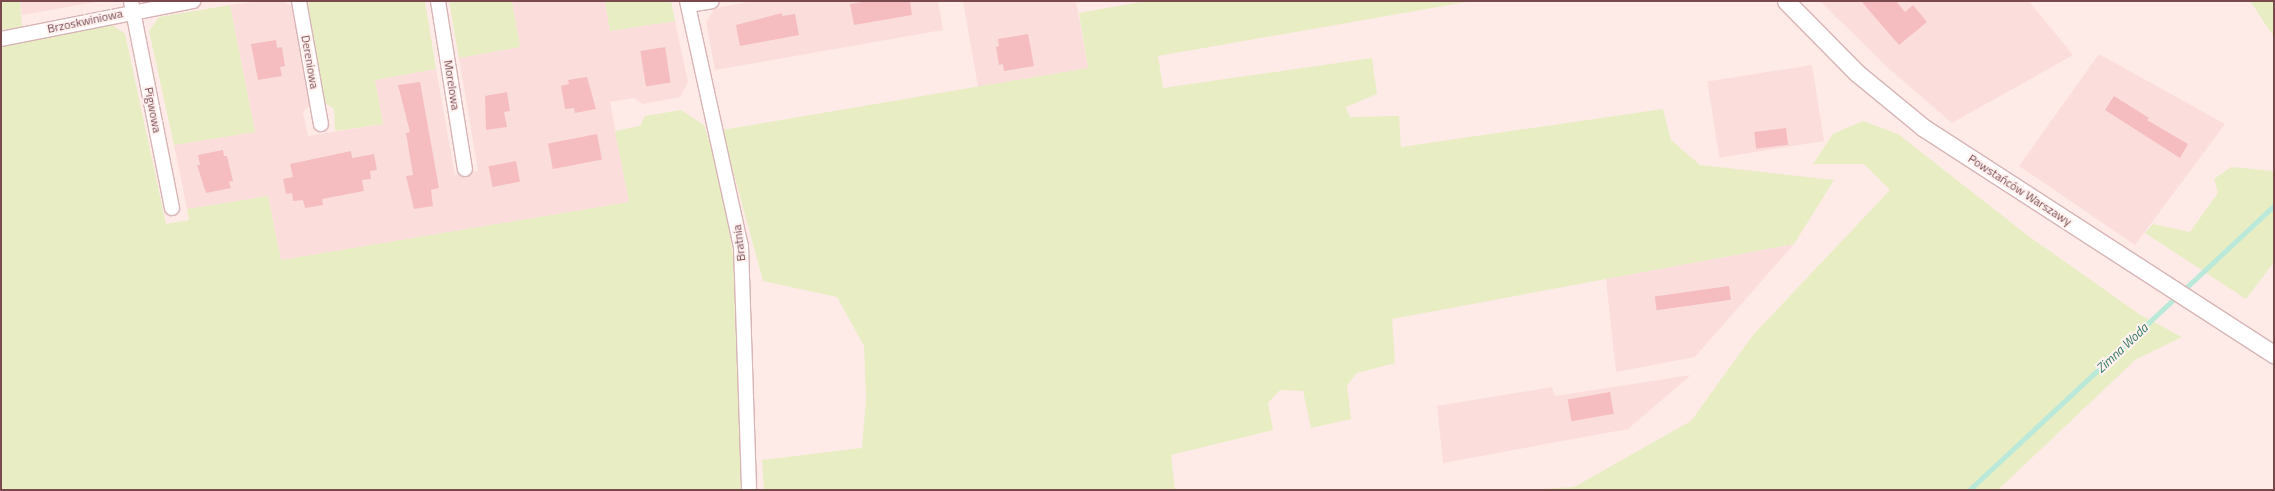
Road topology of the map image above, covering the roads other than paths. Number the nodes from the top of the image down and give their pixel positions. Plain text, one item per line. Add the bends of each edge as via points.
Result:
1 (193, 1) edge
2 (299, 1) edge
3 (438, 1) edge
4 (712, 1) edge
5 (1786, 1) edge
6 (687, 3) edge
7 (132, 6) edge
8 (1, 39) edge
9 (321, 124) dead end
10 (466, 169) dead end
11 (172, 208) dead end
12 (2274, 354) edge
13 (749, 490) edge

1 - 7 street, Brzoskwiniowa
2 - 9 street, Dereniowa
3 - 10 street, Morelowa
4 - 6 street
5 - 12 street, Powstańców Warszawy via 1892,104 2163,284
6 - 13 street, Bratnia via 741,246
7 - 8 street, Brzoskwiniowa
7 - 11 street, Pigwowa

